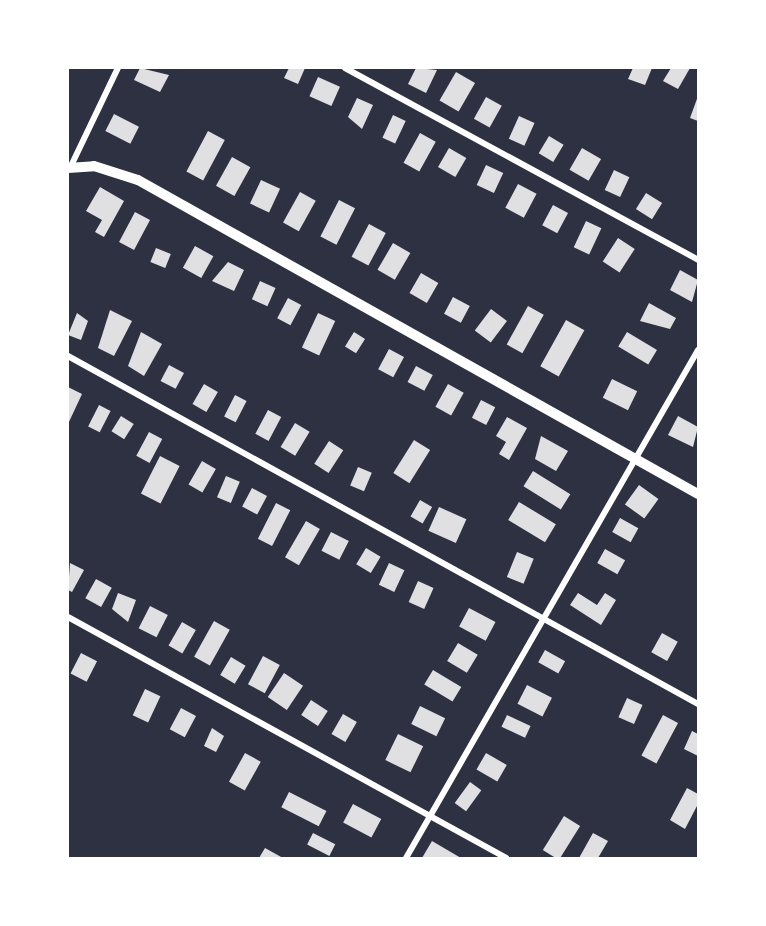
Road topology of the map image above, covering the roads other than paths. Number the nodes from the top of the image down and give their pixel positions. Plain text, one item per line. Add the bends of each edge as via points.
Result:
1 (118, 68) edge
2 (345, 68) edge
3 (69, 168) edge
4 (699, 260) edge
5 (699, 350) edge
6 (68, 356) edge
7 (635, 459) junction
8 (699, 494) edge
9 (68, 617) edge
10 (543, 619) junction
11 (699, 704) edge
12 (430, 817) junction
13 (406, 858) edge
14 (506, 858) edge

1 - 3 street
2 - 4 street
3 - 7 street via 94,166 138,180
5 - 7 street
6 - 10 street
7 - 8 street
7 - 10 street
9 - 12 street
10 - 11 street
10 - 12 street
12 - 13 street
12 - 14 street

